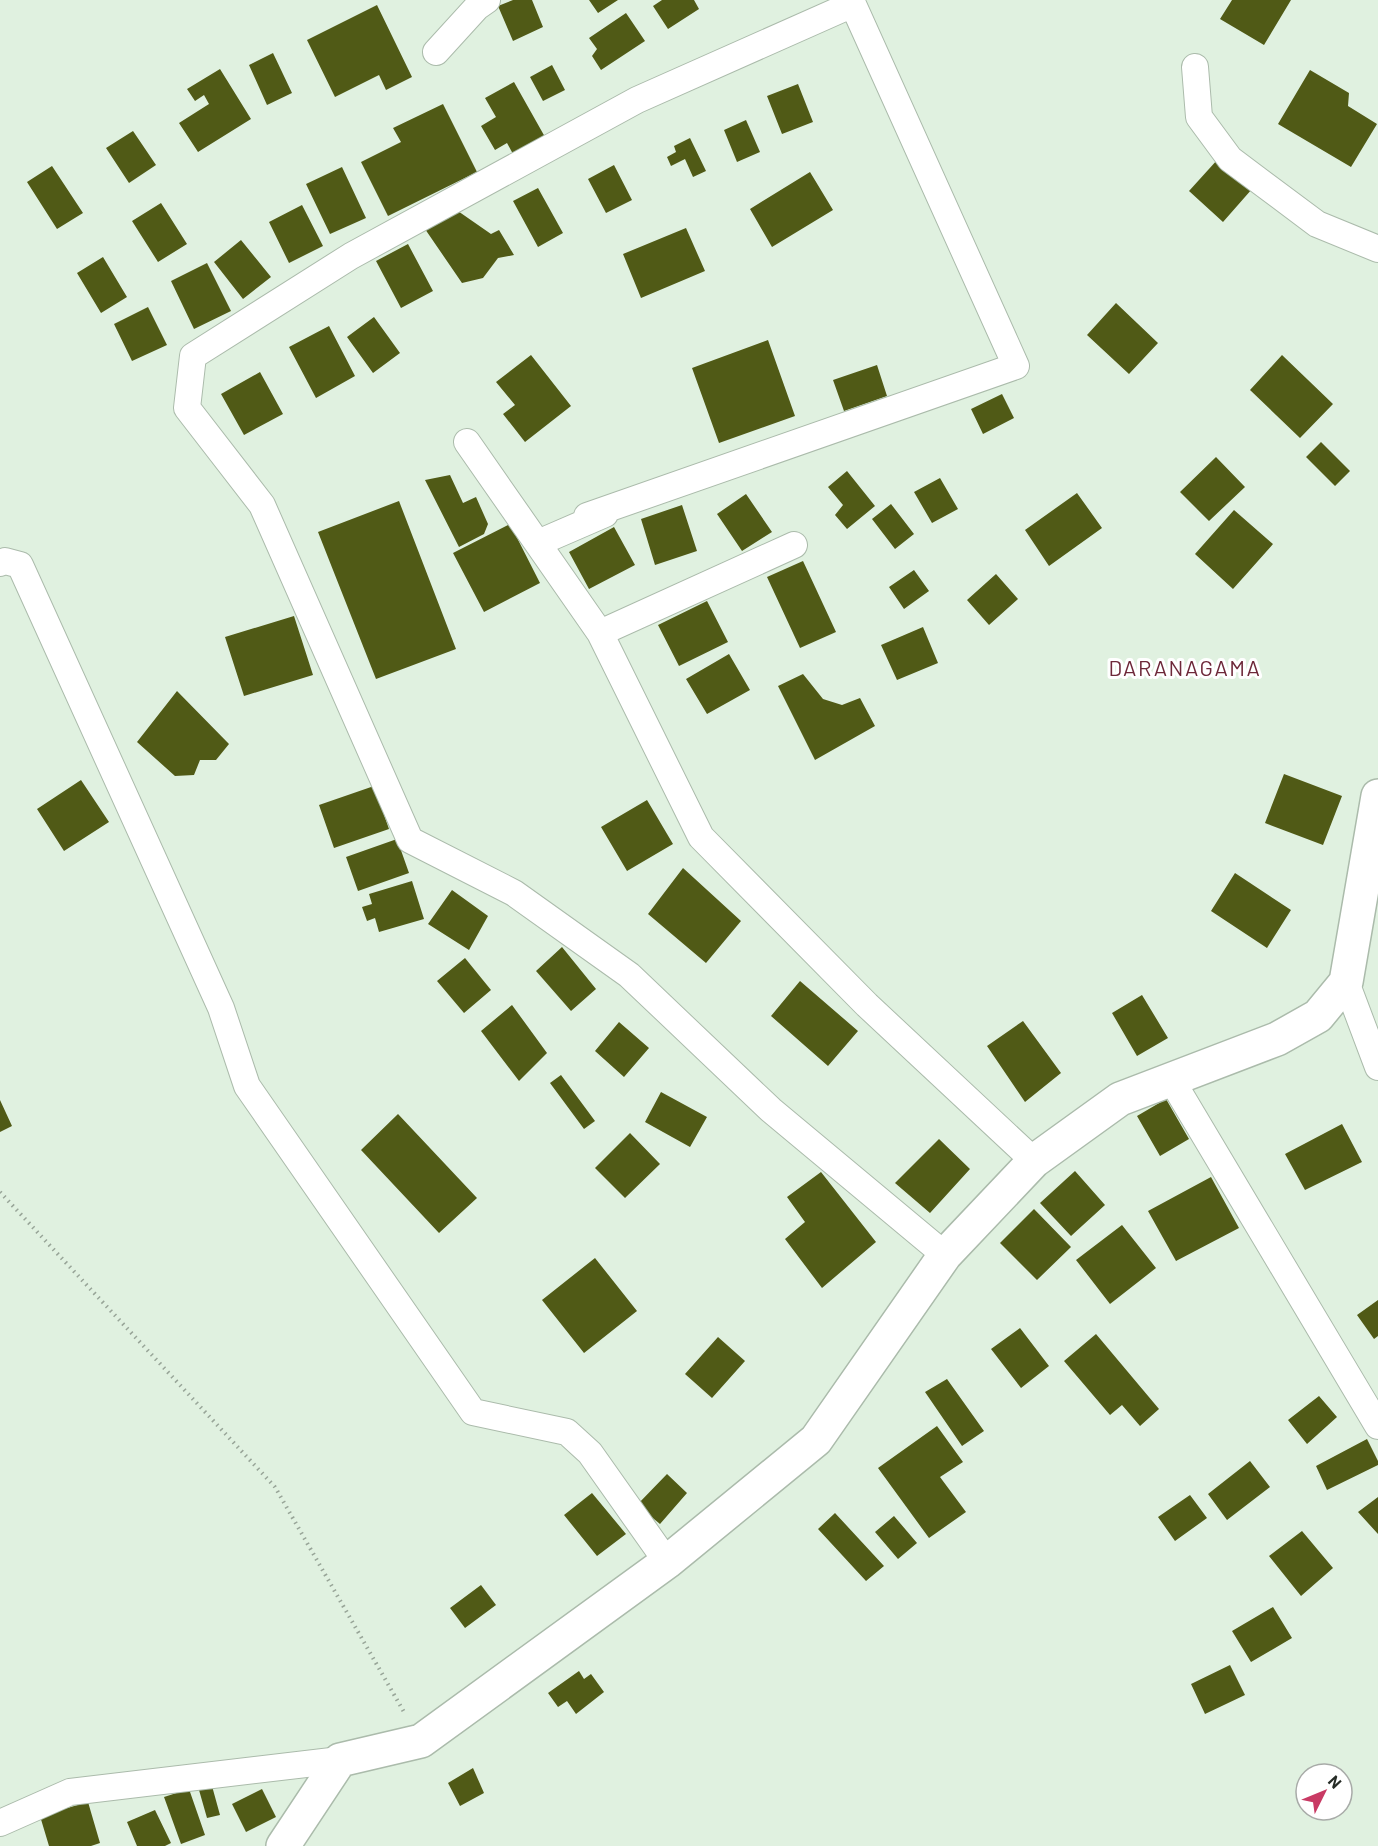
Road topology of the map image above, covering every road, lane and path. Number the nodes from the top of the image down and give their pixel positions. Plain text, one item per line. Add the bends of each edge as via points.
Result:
1 (487, 0) edge
2 (852, 2) edge
3 (436, 52) dead end
4 (1195, 67) dead end
5 (1378, 249) edge
6 (467, 442) dead end
7 (655, 493) junction
8 (587, 516) dead end
9 (538, 543) junction
10 (794, 545) dead end
11 (0, 563) edge
12 (600, 633) junction
13 (1378, 796) edge
14 (1346, 982) junction
15 (1378, 1067) edge
16 (1171, 1078) junction
17 (1034, 1161) junction
18 (0, 1192) edge
19 (945, 1255) junction
20 (1378, 1426) edge
21 (667, 1562) junction
22 (421, 1741) junction
23 (339, 1760) junction
24 (0, 1823) edge
25 (283, 1846) edge

1 - 3 street
2 - 7 street via 1016,366
2 - 19 street via 637,100 351,256 193,356 188,408 262,505 410,840 514,893 629,975 771,1110
4 - 5 street via 1199,117 1230,159 1317,224
6 - 9 street
7 - 8 street
7 - 9 street
9 - 12 street
10 - 12 street
11 - 21 street via 20,565 221,1008 247,1086 473,1412 567,1432 590,1453
12 - 17 street via 701,837 867,1005
13 - 14 street
14 - 15 street
14 - 16 street via 1318,1016 1277,1039
16 - 17 street via 1120,1099
16 - 20 street
17 - 19 street
18 - 22 path via 275,1487
19 - 21 street via 816,1440
21 - 22 street
22 - 23 street
23 - 24 street via 70,1792
23 - 25 street

